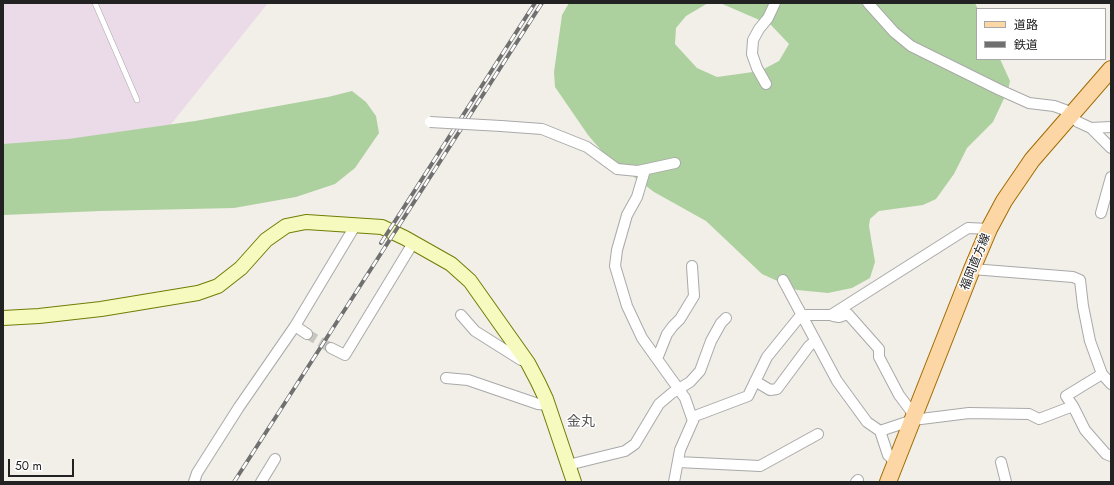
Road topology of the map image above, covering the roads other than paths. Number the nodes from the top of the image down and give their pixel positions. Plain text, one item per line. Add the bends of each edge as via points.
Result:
1 (95, 3) edge
2 (775, 3) edge
3 (868, 3) edge
4 (1111, 69) edge
5 (766, 84) dead end
6 (137, 100) dead end
7 (1072, 115) junction
8 (430, 122) dead end
9 (1111, 127) edge
10 (1091, 128) junction
11 (1111, 148) edge
12 (675, 163) dead end
13 (645, 170) junction
14 (1111, 177) edge
15 (1100, 213) dead end
16 (355, 226) junction
17 (989, 229) junction
18 (414, 243) junction
19 (692, 266) dead end
20 (972, 269) junction
21 (783, 280) dead end
22 (461, 315) dead end
23 (801, 315) junction
24 (831, 315) junction
25 (3, 318) edge
26 (726, 318) dead end
27 (295, 326) junction
28 (307, 334) tunnel mouth
29 (815, 341) junction
30 (331, 348) tunnel mouth
31 (525, 359) junction
32 (657, 359) junction
33 (1102, 374) junction
34 (446, 378) dead end
35 (755, 381) junction
36 (1111, 384) edge
37 (678, 389) junction
38 (548, 405) junction
39 (1073, 406) junction
40 (914, 416) junction
41 (693, 421) junction
42 (880, 431) junction
43 (818, 434) dead end
44 (1111, 456) edge
45 (275, 460) dead end
46 (678, 462) junction
47 (1001, 462) dead end
48 (896, 463) junction
49 (568, 465) junction
50 (194, 482) edge
51 (261, 482) edge
52 (574, 482) edge
53 (674, 482) edge
54 (888, 482) edge
55 (1006, 482) edge

1 - 6 lane
2 - 5 street via 753,40 752,54
3 - 7 street via 894,32 912,46 1029,103 1054,106
4 - 7 main road, 福岡直方線
7 - 10 street via 1078,122
7 - 17 main road, 福岡直方線 via 1032,160 1004,201
8 - 13 street, bridge via 542,129 587,147 617,169
9 - 10 street
10 - 11 street
12 - 13 street
13 - 32 street via 638,197 627,215 614,266 627,306 642,338
14 - 15 street
16 - 18 street via 382,227
16 - 25 street via 306,222 286,226 266,240 241,268 218,286 198,293 93,310
16 - 27 street
17 - 20 main road, 福岡直方線
17 - 24 street via 968,228
18 - 30 street via 345,355
18 - 31 street via 451,264 470,281
19 - 32 street via 694,296 667,334
20 - 33 street via 1073,277 1080,280 1090,341
20 - 40 main road, 福岡直方線
21 - 23 street
22 - 31 street via 475,331 521,360
23 - 24 street
23 - 29 street
23 - 35 street via 767,357
24 - 40 street via 839,317 848,314 879,349 879,357 899,395
26 - 37 street via 711,341 700,371 690,382
27 - 28 street
27 - 50 street via 239,407 197,473
29 - 35 street via 778,390 770,390
29 - 42 street via 837,382 867,422
31 - 38 street
32 - 37 street
33 - 36 street
33 - 39 street via 1066,396
34 - 38 street via 468,380 538,404
35 - 41 street via 748,396 696,416
37 - 41 street via 685,398
37 - 49 street via 659,404 635,444 625,451
38 - 49 street
39 - 40 street via 1039,419 1029,414
39 - 44 street via 1085,430 1106,454
40 - 42 street
40 - 48 main road, 福岡直方線
41 - 46 street via 680,450
42 - 48 street via 888,455
43 - 46 street via 760,466
45 - 51 street
46 - 53 street
47 - 55 street
48 - 54 main road, 福岡直方線
49 - 52 street

